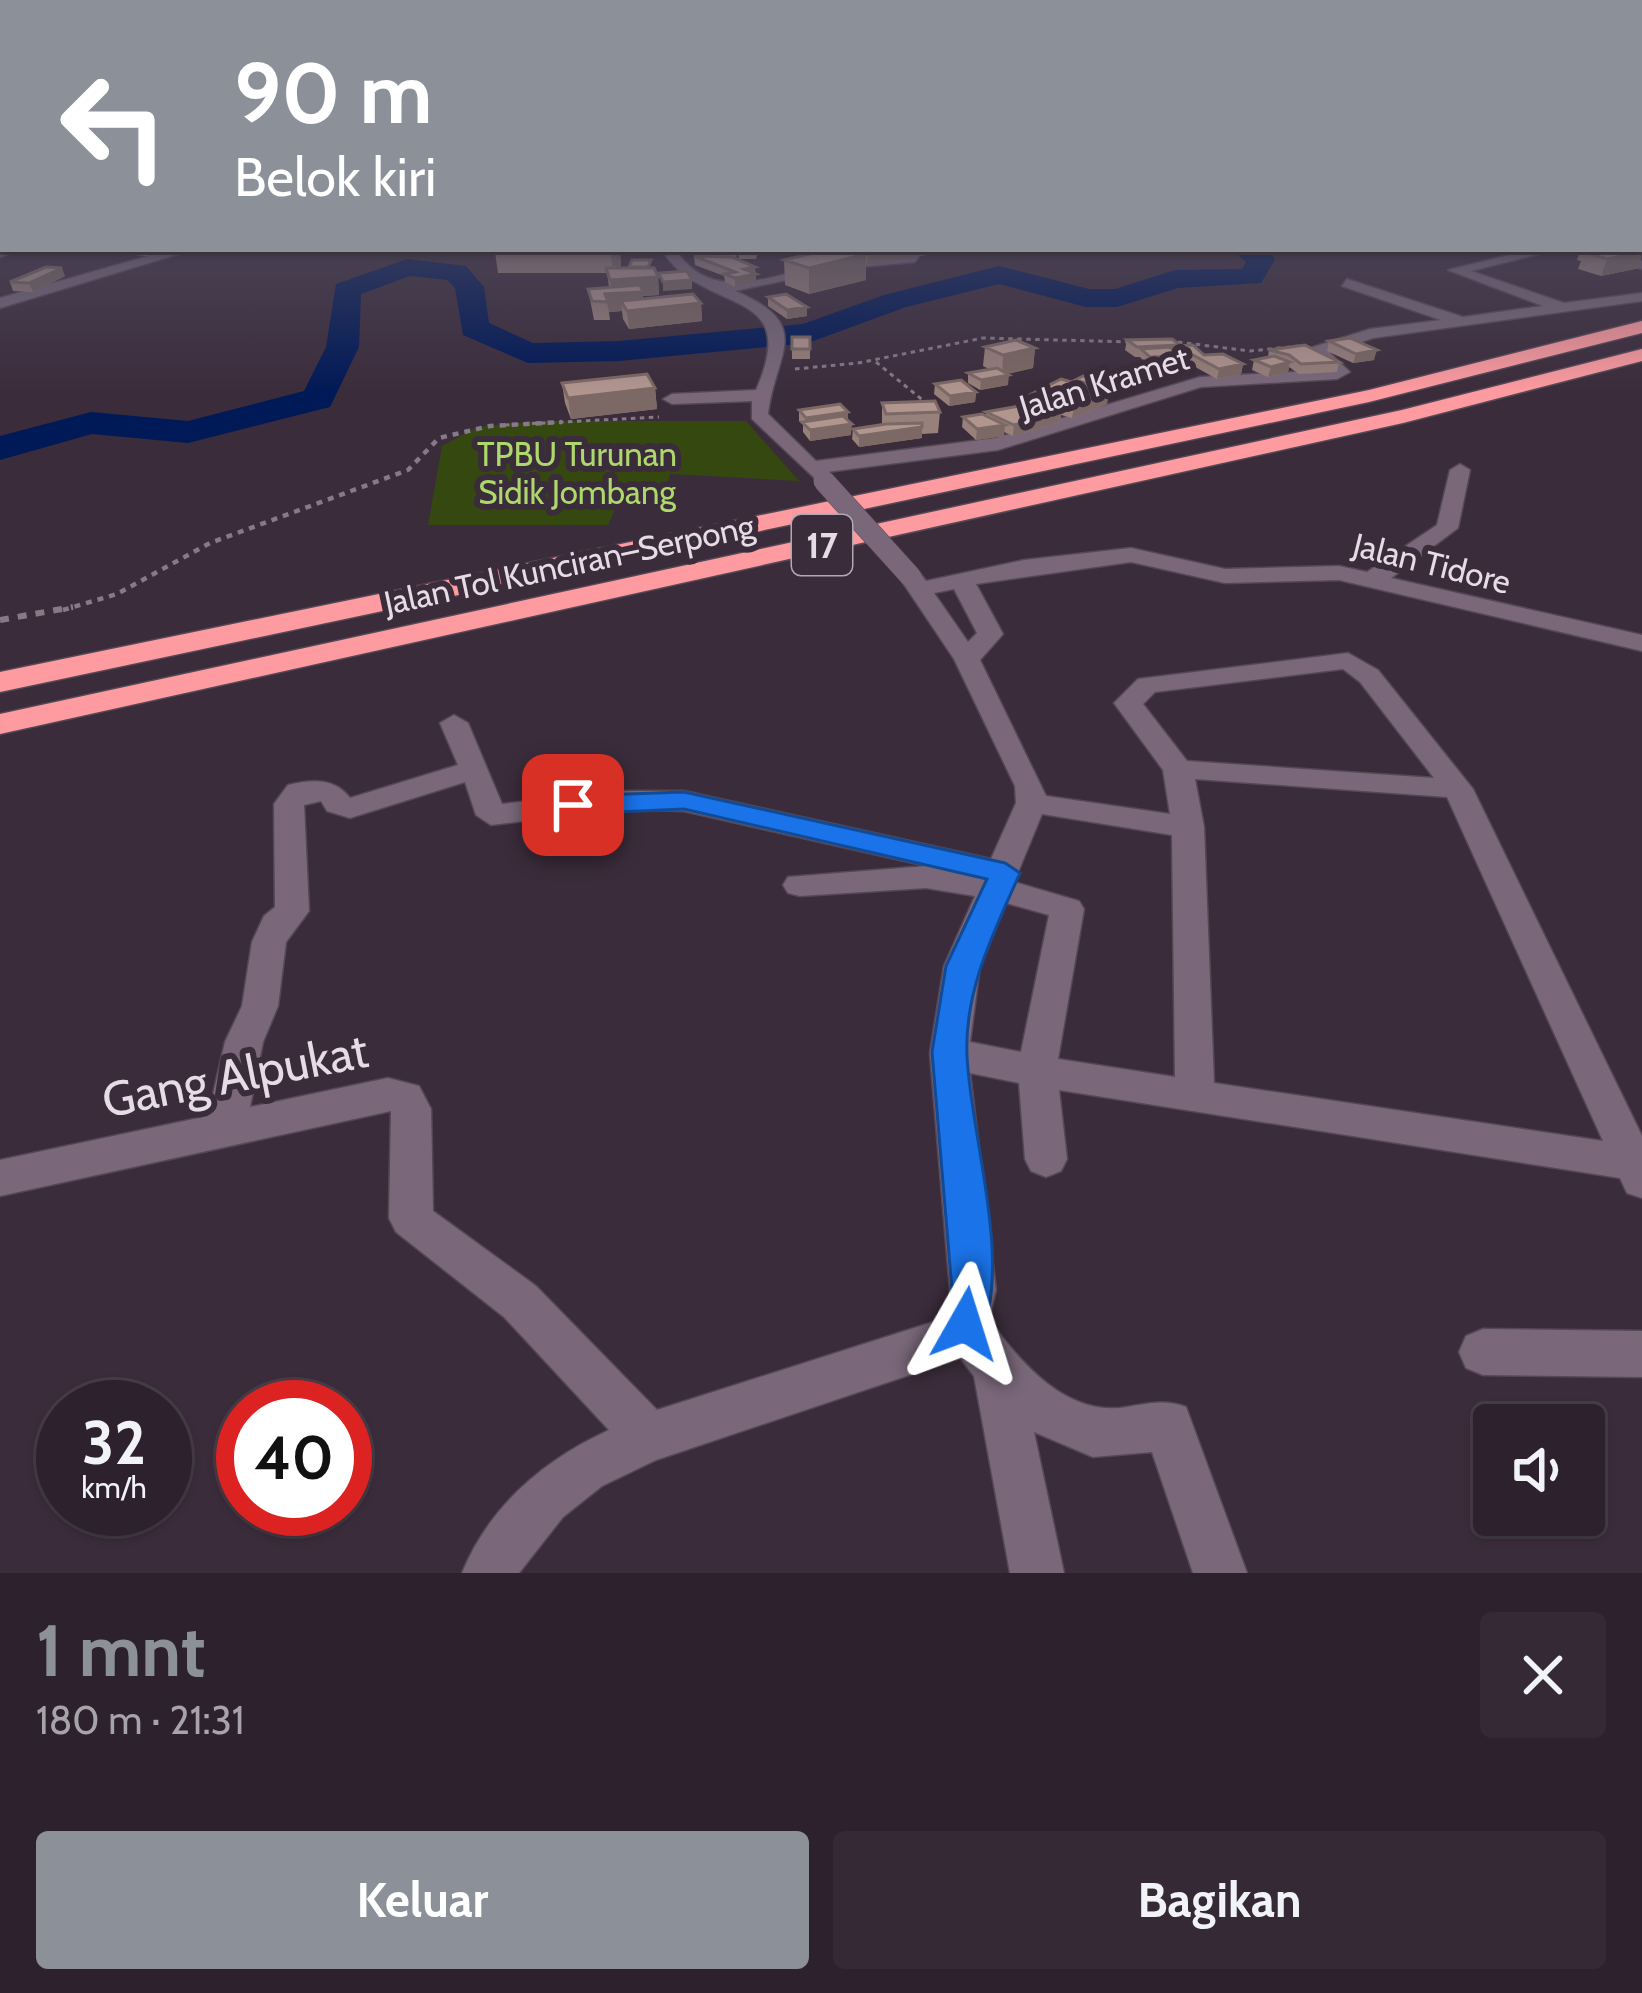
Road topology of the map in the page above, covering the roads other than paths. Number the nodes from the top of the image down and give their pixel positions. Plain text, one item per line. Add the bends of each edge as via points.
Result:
1 (177, 252) edge
2 (670, 252) edge
3 (832, 252) edge
4 (1538, 252) edge
5 (1594, 252) edge
6 (915, 258) dead end
7 (838, 265) junction
8 (1642, 265) edge
9 (1347, 283) dead end
10 (722, 290) junction
11 (0, 293) edge
12 (30, 294) junction
13 (1451, 297) dead end
14 (1642, 297) edge
15 (0, 303) edge
16 (1566, 308) junction
17 (1509, 318) junction
18 (1469, 324) junction
19 (1642, 327) edge
20 (1642, 355) edge
21 (759, 395) junction
22 (673, 408) road end
23 (1460, 470) dead end
24 (818, 474) junction
25 (1370, 581) junction
26 (931, 582) junction
27 (1639, 639) edge
28 (0, 682) edge
29 (454, 723) dead end
30 (0, 724) edge
31 (476, 769) junction
32 (1178, 769) junction
33 (1458, 789) junction
34 (1031, 803) junction
35 (1188, 827) junction
36 (1002, 881) junction
37 (800, 885) dead end
38 (950, 1052) junction
39 (1037, 1071) junction
40 (1195, 1096) junction
41 (225, 1130) junction
42 (1046, 1159) dead end
43 (1638, 1171) edge
44 (0, 1178) edge
45 (965, 1324) junction
46 (1484, 1352) dead end
47 (1642, 1354) edge
48 (997, 1372) junction
49 (648, 1438) junction
50 (489, 1573) edge
51 (1037, 1573) edge
52 (1220, 1573) edge

1 - 12 street
2 - 10 street via 682,274
3 - 7 street
4 - 16 street via 1455,270
5 - 8 street
6 - 7 street
7 - 10 street
9 - 18 street
10 - 21 street via 760,311 777,351
11 - 12 street
12 - 15 street
13 - 17 street
14 - 16 street
16 - 17 street
17 - 18 street
18 - 24 street, Jalan Kramet via 1330,345 1318,351 1341,372 1331,375 1179,386 1042,434
19 - 28 highway, Jalan Tol Kunciran–Serpong / 17 via 1370,396
20 - 30 highway, Jalan Tol Kunciran–Serpong / 17 via 1403,416
21 - 22 street
21 - 24 street via 762,421
23 - 25 street via 1447,528
24 - 26 street, bridge
25 - 26 street, Jalan Tidore via 1317,571 1225,576 1131,555
25 - 27 street, Jalan Tidore
26 - 34 street via 1030,786
29 - 31 street
31 - 36 street via 491,815 684,801
31 - 41 street via 350,808 330,791 290,798 292,911 269,942
32 - 33 street
32 - 33 street via 1132,711 1136,690 1339,660 1369,676
32 - 35 street
33 - 43 street
34 - 35 street
34 - 36 street
35 - 40 street
36 - 37 street
36 - 38 street via 962,966
36 - 39 street via 1067,909
38 - 39 street
38 - 45 street via 973,1290
39 - 40 street
39 - 42 street
40 - 43 street
41 - 44 street, Gang Alpukat
41 - 49 street, Gang Alpukat via 388,1094 405,1097 416,1226 502,1286
45 - 48 street
45 - 49 street via 950,1339
46 - 47 street
48 - 51 street
48 - 52 street via 1094,1433 1168,1425
49 - 50 street via 584,1468 545,1499

